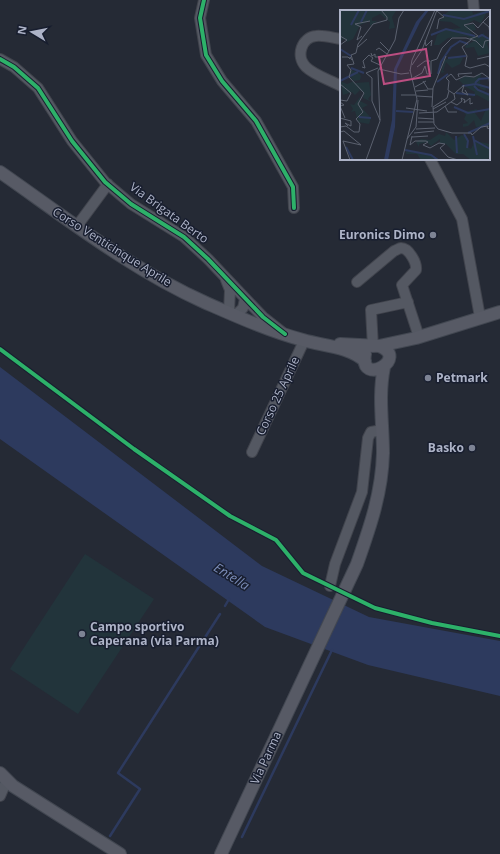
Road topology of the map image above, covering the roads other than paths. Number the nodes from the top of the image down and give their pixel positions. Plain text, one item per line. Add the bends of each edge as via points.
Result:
1 (204, 0) edge
2 (473, 0) edge
3 (474, 10) edge
4 (340, 38) edge
5 (0, 59) edge
6 (340, 85) edge
7 (431, 160) edge
8 (0, 172) edge
9 (108, 184) junction
10 (294, 208) dead end
11 (77, 226) junction
12 (225, 276) junction
13 (357, 282) dead end
14 (245, 299) junction
15 (408, 302) junction
16 (500, 312) edge
17 (233, 314) junction
18 (480, 317) junction
19 (285, 334) junction
20 (417, 337) junction
21 (304, 341) junction
22 (321, 344) junction
23 (376, 346) junction
24 (388, 355) junction
25 (374, 366) junction
26 (382, 430) junction
27 (252, 452) dead end
28 (330, 586) dead end
29 (3, 777) edge
30 (0, 796) edge
31 (120, 854) edge
32 (221, 854) edge

1 - 10 street via 200,18 206,55 222,81 256,121 293,187
2 - 3 street
4 - 6 street via 311,37 303,45 300,56 305,66
5 - 9 street, Via Brigata Berto via 14,67 38,88 72,141
7 - 18 street via 462,219
8 - 11 main road, Corso Venticinque Aprile
9 - 11 street
9 - 12 street, Via Brigata Berto via 131,204 184,237
11 - 17 main road, Corso Venticinque Aprile via 156,277
12 - 14 street, Via Brigata Berto
12 - 17 street via 230,290
13 - 15 street via 401,248 406,250 417,266 402,285
14 - 17 street via 243,308
14 - 19 street, Via Brigata Berto
15 - 20 street
15 - 23 street via 371,310
16 - 18 main road
17 - 19 main road, Corso 25 Aprile
18 - 20 main road
19 - 21 main road, Corso 25 Aprile
20 - 23 main road, Corso 25 Aprile
20 - 24 main road
21 - 22 main road, Corso 25 Aprile
21 - 27 street, Corso 25 Aprile
22 - 23 main road, Corso 25 Aprile
22 - 25 main road, Corso 25 Aprile via 351,352
23 - 24 main road via 385,349
23 - 25 main road via 365,354
24 - 25 main road via 388,362
25 - 26 main road, Via Parma via 380,394
26 - 28 street via 371,432 368,438 362,492 335,564
26 - 32 main road, Via Parma via 378,498 357,564
29 - 30 street
29 - 31 main road

